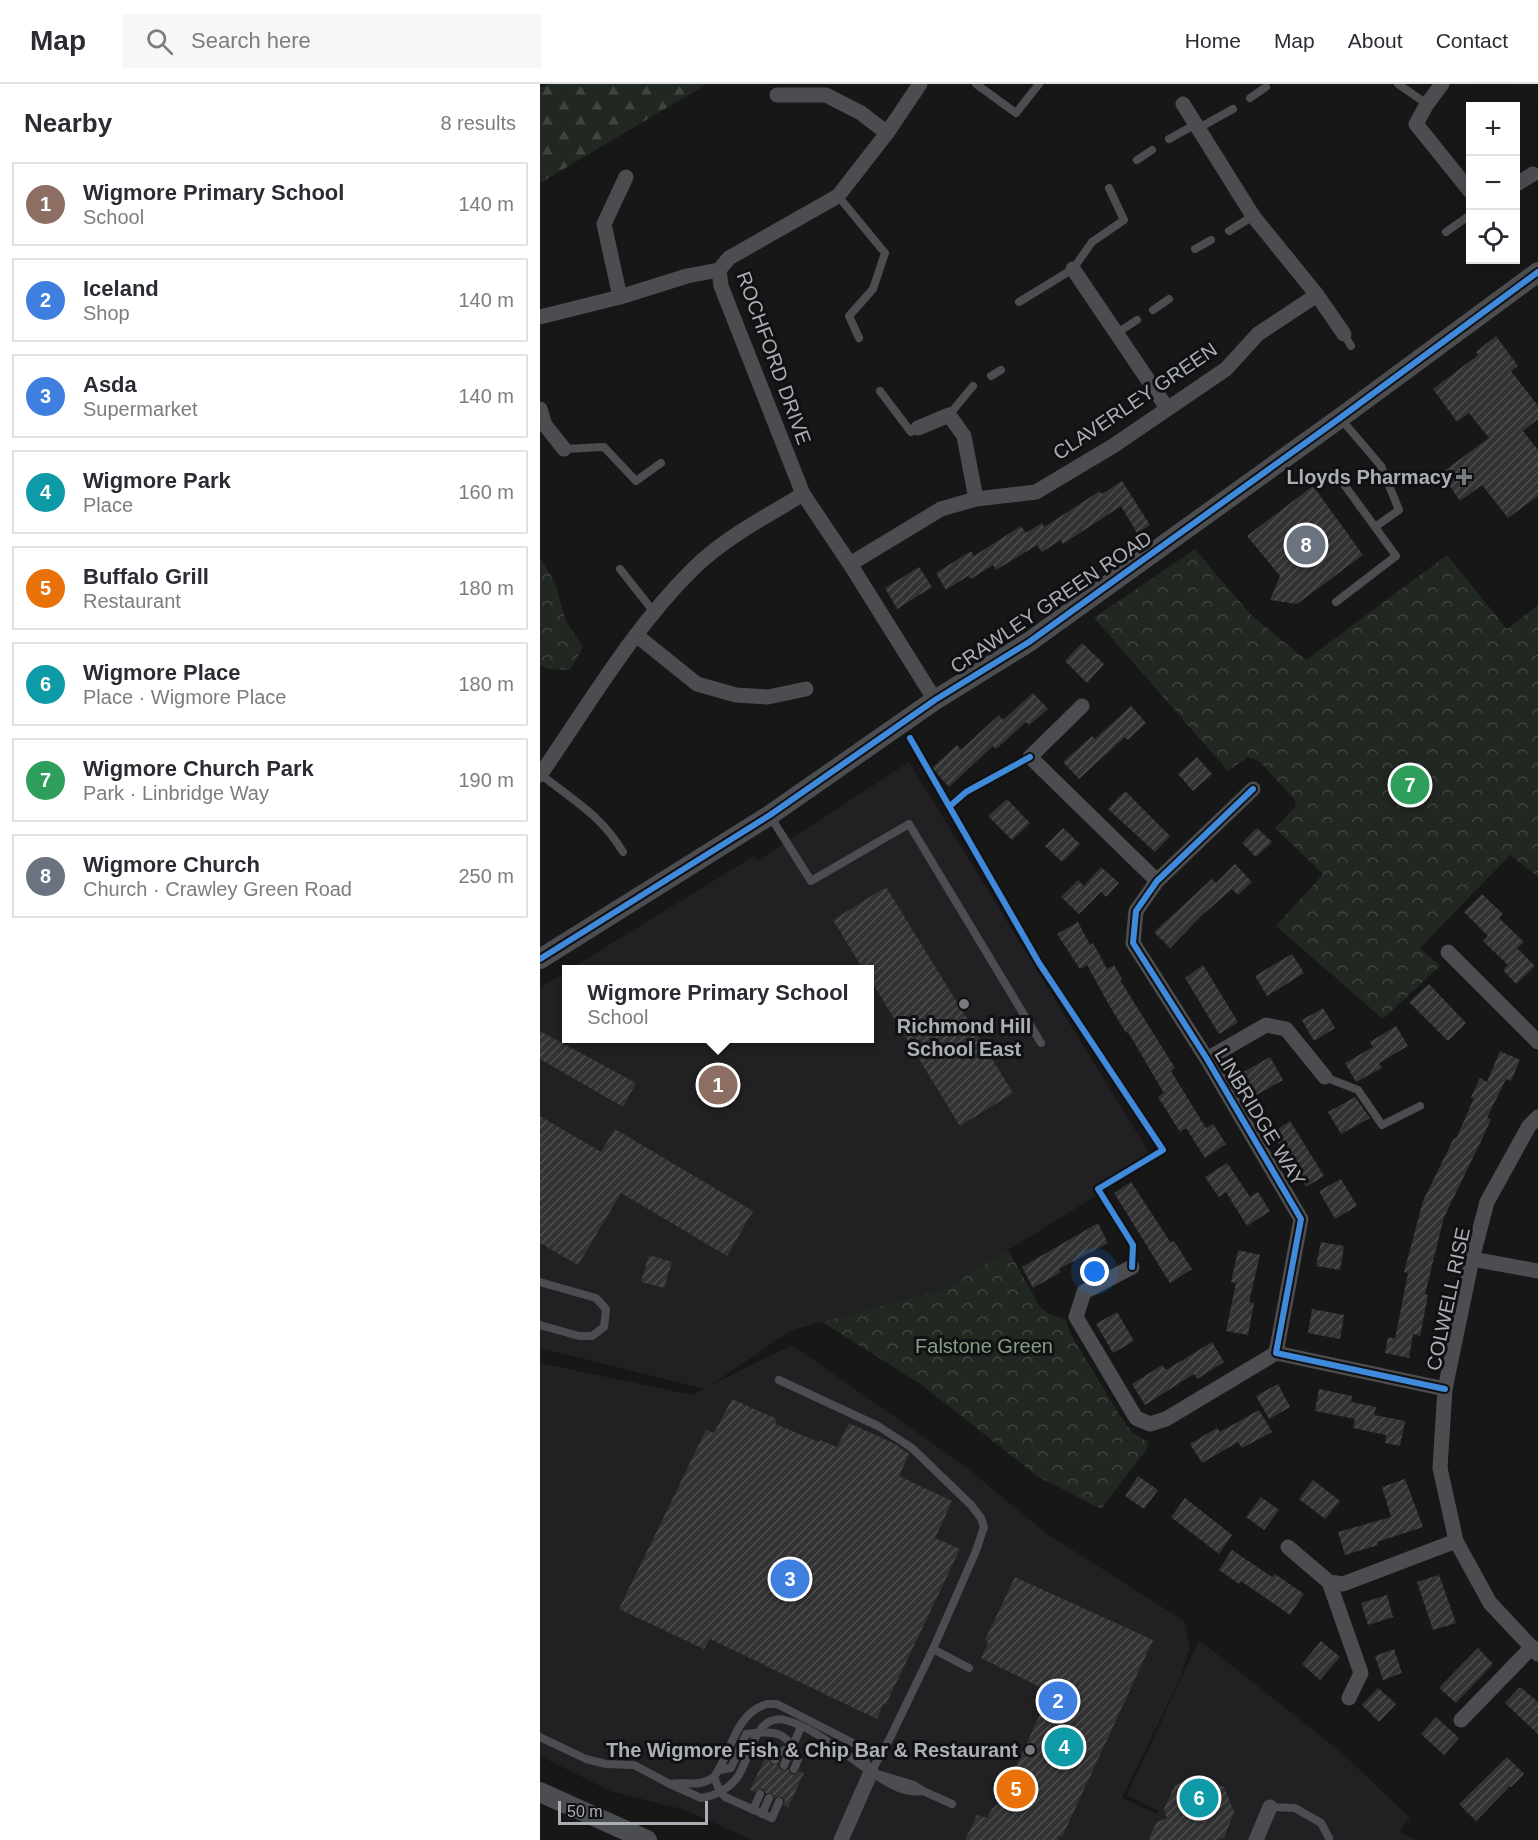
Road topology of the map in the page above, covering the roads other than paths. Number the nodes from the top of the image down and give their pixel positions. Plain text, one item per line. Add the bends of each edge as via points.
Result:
1 (920, 84) edge
2 (976, 84) edge
3 (1039, 84) edge
4 (1398, 84) edge
5 (1442, 84) edge
6 (1266, 87) dead end
7 (777, 95) dead end
8 (1250, 98) dead end
9 (1183, 104) dead end
10 (1427, 104) junction
11 (1233, 109) dead end
12 (1198, 126) junction
13 (888, 133) junction
14 (1169, 139) dead end
15 (1152, 150) dead end
16 (1137, 160) dead end
17 (1533, 174) dead end
18 (626, 177) dead end
19 (1520, 182) edge
20 (1466, 186) edge
21 (1109, 188) dead end
22 (838, 196) junction
23 (1253, 216) junction
24 (1466, 218) edge
25 (1228, 231) dead end
26 (1446, 232) dead end
27 (1211, 240) dead end
28 (1195, 249) dead end
29 (1073, 269) junction
30 (719, 270) junction
31 (1538, 272) edge
32 (1317, 295) junction
33 (620, 297) junction
34 (1170, 299) dead end
35 (1018, 302) dead end
36 (1153, 310) dead end
37 (540, 317) edge
38 (1137, 320) dead end
39 (1117, 333) junction
40 (859, 338) dead end
41 (1348, 340) dead end
42 (1001, 370) dead end
43 (991, 376) dead end
44 (974, 386) dead end
45 (880, 391) dead end
46 (1167, 408) junction
47 (540, 409) edge
48 (949, 415) junction
49 (1340, 418) junction
50 (918, 428) joint
51 (564, 449) joint
52 (661, 463) dead end
53 (1340, 479) dead end
54 (803, 494) junction
55 (976, 499) junction
56 (1375, 527) junction
57 (850, 564) junction
58 (620, 569) dead end
59 (1336, 602) dead end
60 (654, 612) junction
61 (636, 635) junction
62 (806, 689) dead end
63 (935, 700) junction
64 (1082, 706) dead end
65 (540, 774) edge
66 (1253, 789) dead end
67 (770, 814) junction
68 (623, 852) dead end
69 (1157, 881) junction
70 (1448, 952) dead end
71 (540, 959) edge
72 (1538, 1042) edge
73 (1041, 1043) dead end
74 (1207, 1059) junction
75 (1325, 1077) joint
76 (1420, 1106) dead end
77 (1538, 1117) edge
78 (1472, 1259) junction
79 (1132, 1267) dead end
80 (1538, 1271) edge
81 (540, 1282) edge
82 (540, 1325) edge
83 (1276, 1353) junction
84 (779, 1380) dead end
85 (1445, 1389) junction
86 (1456, 1541) junction
87 (1288, 1547) dead end
88 (1329, 1582) junction
89 (933, 1649) junction
90 (1535, 1650) edge
91 (969, 1668) dead end
92 (1349, 1698) dead end
93 (1461, 1720) dead end
94 (801, 1727) junction
95 (758, 1733) junction
96 (540, 1737) edge
97 (793, 1746) junction
98 (775, 1760) dead end
99 (784, 1765) dead end
100 (794, 1769) dead end
101 (872, 1772) junction
102 (717, 1774) junction
103 (670, 1784) junction
104 (540, 1792) edge
105 (720, 1792) junction
106 (760, 1794) dead end
107 (769, 1798) dead end
108 (779, 1802) dead end
109 (952, 1804) dead end
110 (1270, 1807) joint
111 (753, 1810) junction
112 (762, 1814) junction
113 (1329, 1838) dead end
114 (647, 1840) edge
115 (841, 1840) edge
116 (1256, 1840) edge

1 - 13 street, ROCHFORD DRIVE
2 - 3 lane via 1016,113
4 - 10 lane
5 - 10 street
6 - 8 lane
7 - 13 street via 826,95
9 - 12 street
10 - 20 street via 1416,124
11 - 12 lane
12 - 14 lane
12 - 23 street
13 - 22 street, ROCHFORD DRIVE
15 - 16 lane
17 - 19 street
18 - 33 street via 604,224
21 - 29 lane via 1124,220 1092,242
22 - 30 street, ROCHFORD DRIVE via 729,258
22 - 40 lane via 885,253 873,289 849,316
23 - 25 lane
23 - 32 street
24 - 26 lane
27 - 28 lane
29 - 35 lane
29 - 39 street
30 - 33 street
30 - 54 street, ROCHFORD DRIVE via 721,286
31 - 49 street, CRAWLEY GREEN ROAD
32 - 41 street
32 - 46 street, CLAVERLEY GREEN via 1258,334 1226,369
33 - 37 street
34 - 36 lane
38 - 39 lane
39 - 46 street
42 - 43 lane
44 - 48 lane
45 - 50 lane via 911,432
46 - 55 street, CLAVERLEY GREEN via 1036,492
47 - 51 street via 545,425
48 - 50 street
48 - 55 street via 964,436
49 - 56 lane via 1381,466 1399,510
49 - 63 street, CRAWLEY GREEN ROAD via 1029,642
51 - 52 lane via 604,447 636,482
53 - 56 lane
54 - 57 street, ROCHFORD DRIVE
54 - 60 street via 738,534 694,568
55 - 57 street, CLAVERLEY GREEN via 941,509
56 - 59 lane via 1396,556
57 - 63 street, ROCHFORD DRIVE
58 - 60 lane
60 - 61 street
61 - 62 street via 697,684 736,694 768,696
61 - 65 street
63 - 67 street, CRAWLEY GREEN ROAD
64 - 69 street via 1030,757
65 - 68 lane via 595,815
66 - 69 street, LINBRIDGE WAY
67 - 71 street, CRAWLEY GREEN ROAD
67 - 73 lane via 811,881 909,824
69 - 74 street, LINBRIDGE WAY via 1136,911 1133,943
70 - 72 street
74 - 75 street via 1266,1025 1286,1029
74 - 83 street, LINBRIDGE WAY via 1301,1219
75 - 76 lane via 1358,1090 1382,1125
77 - 78 street, COLWELL RISE via 1529,1126 1487,1202
78 - 80 street
78 - 85 street, COLWELL RISE
79 - 83 street via 1084,1292 1076,1317 1136,1418 1150,1424 1166,1419
81 - 82 lane via 596,1298 606,1309 604,1327 592,1336
83 - 85 street
84 - 89 lane via 878,1426 912,1448 981,1518 984,1527 976,1551
85 - 86 street, COLWELL RISE via 1440,1468
86 - 88 street via 1343,1584
86 - 90 street, COLWELL RISE via 1490,1603
87 - 88 street
88 - 92 street via 1361,1673
89 - 91 lane
89 - 101 lane
90 - 93 street
94 - 95 lane via 775,1720
94 - 97 lane
94 - 101 lane via 826,1739
95 - 97 lane via 775,1733 788,1738
95 - 102 lane via 746,1734 730,1768
95 - 105 lane via 738,1777
96 - 103 lane via 585,1759 634,1765
97 - 98 lane via 778,1753
97 - 99 lane
97 - 100 lane via 798,1760
101 - 102 lane via 857,1745 777,1704 767,1704 754,1708 744,1719
101 - 109 lane via 890,1785 910,1793 924,1791
101 - 115 street
102 - 103 lane via 706,1783
102 - 105 lane
103 - 105 lane via 701,1798
104 - 114 street
105 - 111 lane
106 - 111 lane
107 - 112 lane
108 - 112 lane via 772,1818
110 - 113 lane via 1294,1808 1321,1823
110 - 116 street
111 - 112 lane

